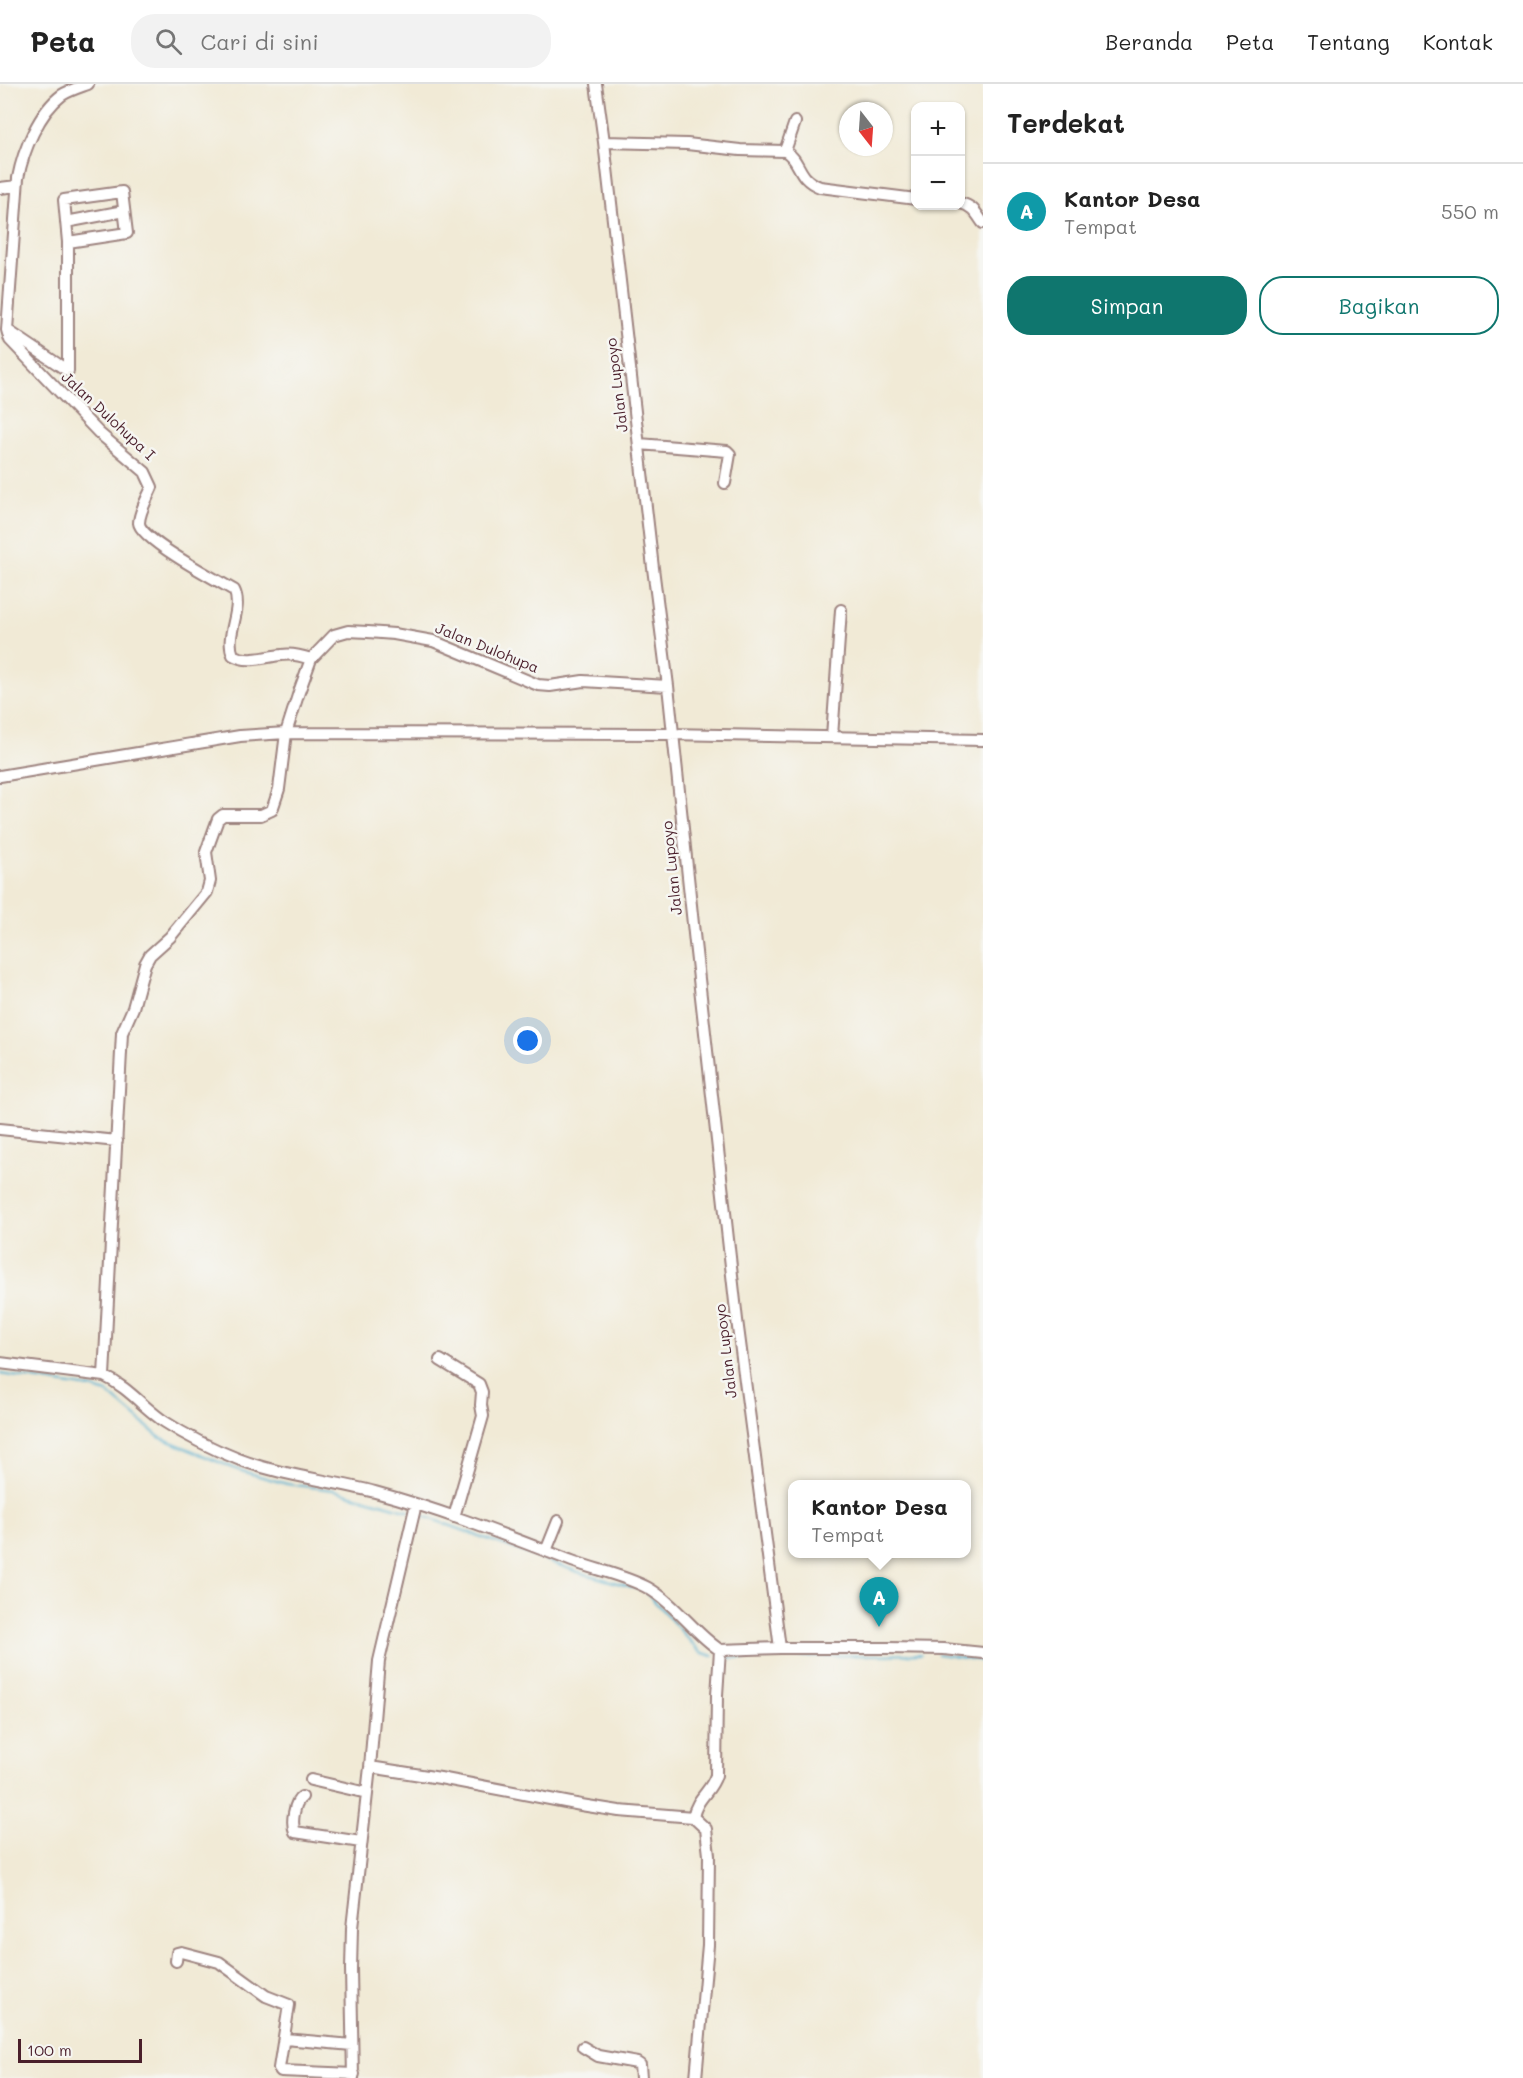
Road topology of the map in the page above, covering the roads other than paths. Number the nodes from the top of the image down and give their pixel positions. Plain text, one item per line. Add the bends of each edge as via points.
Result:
1 (88, 84) edge
2 (596, 84) edge
3 (795, 122) dead end
4 (604, 142) junction
5 (785, 151) junction
6 (17, 186) junction
7 (0, 188) edge
8 (911, 198) edge
9 (965, 204) edge
10 (124, 211) junction
11 (66, 222) junction
12 (983, 224) edge
13 (68, 242) junction
14 (6, 330) junction
15 (639, 444) junction
16 (725, 483) dead end
17 (841, 610) dead end
18 (311, 658) junction
19 (668, 686) junction
20 (286, 733) junction
21 (668, 734) junction
22 (832, 737) junction
23 (983, 740) edge
24 (0, 776) edge
25 (0, 1129) edge
26 (117, 1140) junction
27 (440, 1360) dead end
28 (0, 1363) edge
29 (104, 1376) junction
30 (415, 1510) junction
31 (455, 1513) junction
32 (558, 1521) dead end
33 (548, 1547) junction
34 (774, 1648) junction
35 (720, 1650) junction
36 (983, 1653) edge
37 (370, 1767) junction
38 (311, 1780) dead end
39 (367, 1793) junction
40 (302, 1797) dead end
41 (693, 1817) junction
42 (362, 1842) junction
43 (176, 1961) dead end
44 (285, 2038) junction
45 (352, 2045) junction
46 (583, 2047) dead end
47 (353, 2076) edge
48 (641, 2078) edge
49 (696, 2078) edge

1 - 6 street via 62,95 46,112 26,148
2 - 4 street, Jalan Lupoyo
3 - 5 street
4 - 5 street
4 - 15 street, Jalan Lupoyo
5 - 8 street via 800,173 820,187
6 - 7 street
6 - 14 street
9 - 12 street via 974,209
10 - 11 street
10 - 11 street via 122,192 64,200
10 - 13 street via 127,233
11 - 13 street
13 - 14 street via 68,371
14 - 18 street, Jalan Dulohupa I via 17,348 99,433 145,472 153,485 139,520 142,531 196,570 234,590 233,655 240,659 291,654
15 - 16 street via 727,451
15 - 19 street, Jalan Lupoyo
17 - 22 street
18 - 19 street, Jalan Dulohupa via 334,635 368,632 433,642 538,686 583,681
18 - 20 street, Jalan Dulohupa
19 - 21 street, Jalan Lupoyo
20 - 21 street
20 - 24 street via 240,736
20 - 26 street, Jalan Dulohupa via 279,789 272,810 261,815 223,815 218,819 206,852 210,881 207,892 145,964 122,1033
21 - 22 street
21 - 34 street, Jalan Lupoyo
22 - 23 street
25 - 26 street
26 - 29 street
27 - 31 street via 476,1382 482,1392 483,1416
28 - 29 street
29 - 30 street via 164,1422 237,1458 342,1484
30 - 31 street
30 - 37 street via 378,1661
31 - 33 street
32 - 33 street
33 - 35 street via 658,1594
34 - 35 street
34 - 36 street via 944,1649
35 - 41 street via 716,1775 696,1804
37 - 39 street
37 - 41 street via 581,1805
38 - 39 street
39 - 42 street
40 - 42 street via 297,1802 295,1832
41 - 49 street via 706,1829 708,1855 708,1945
42 - 45 street via 352,1928
43 - 44 street via 177,1953 181,1952 219,1962 266,1996 289,2005
44 - 45 street
44 - 47 street via 281,2072
45 - 47 street
46 - 48 street via 598,2056 637,2063

